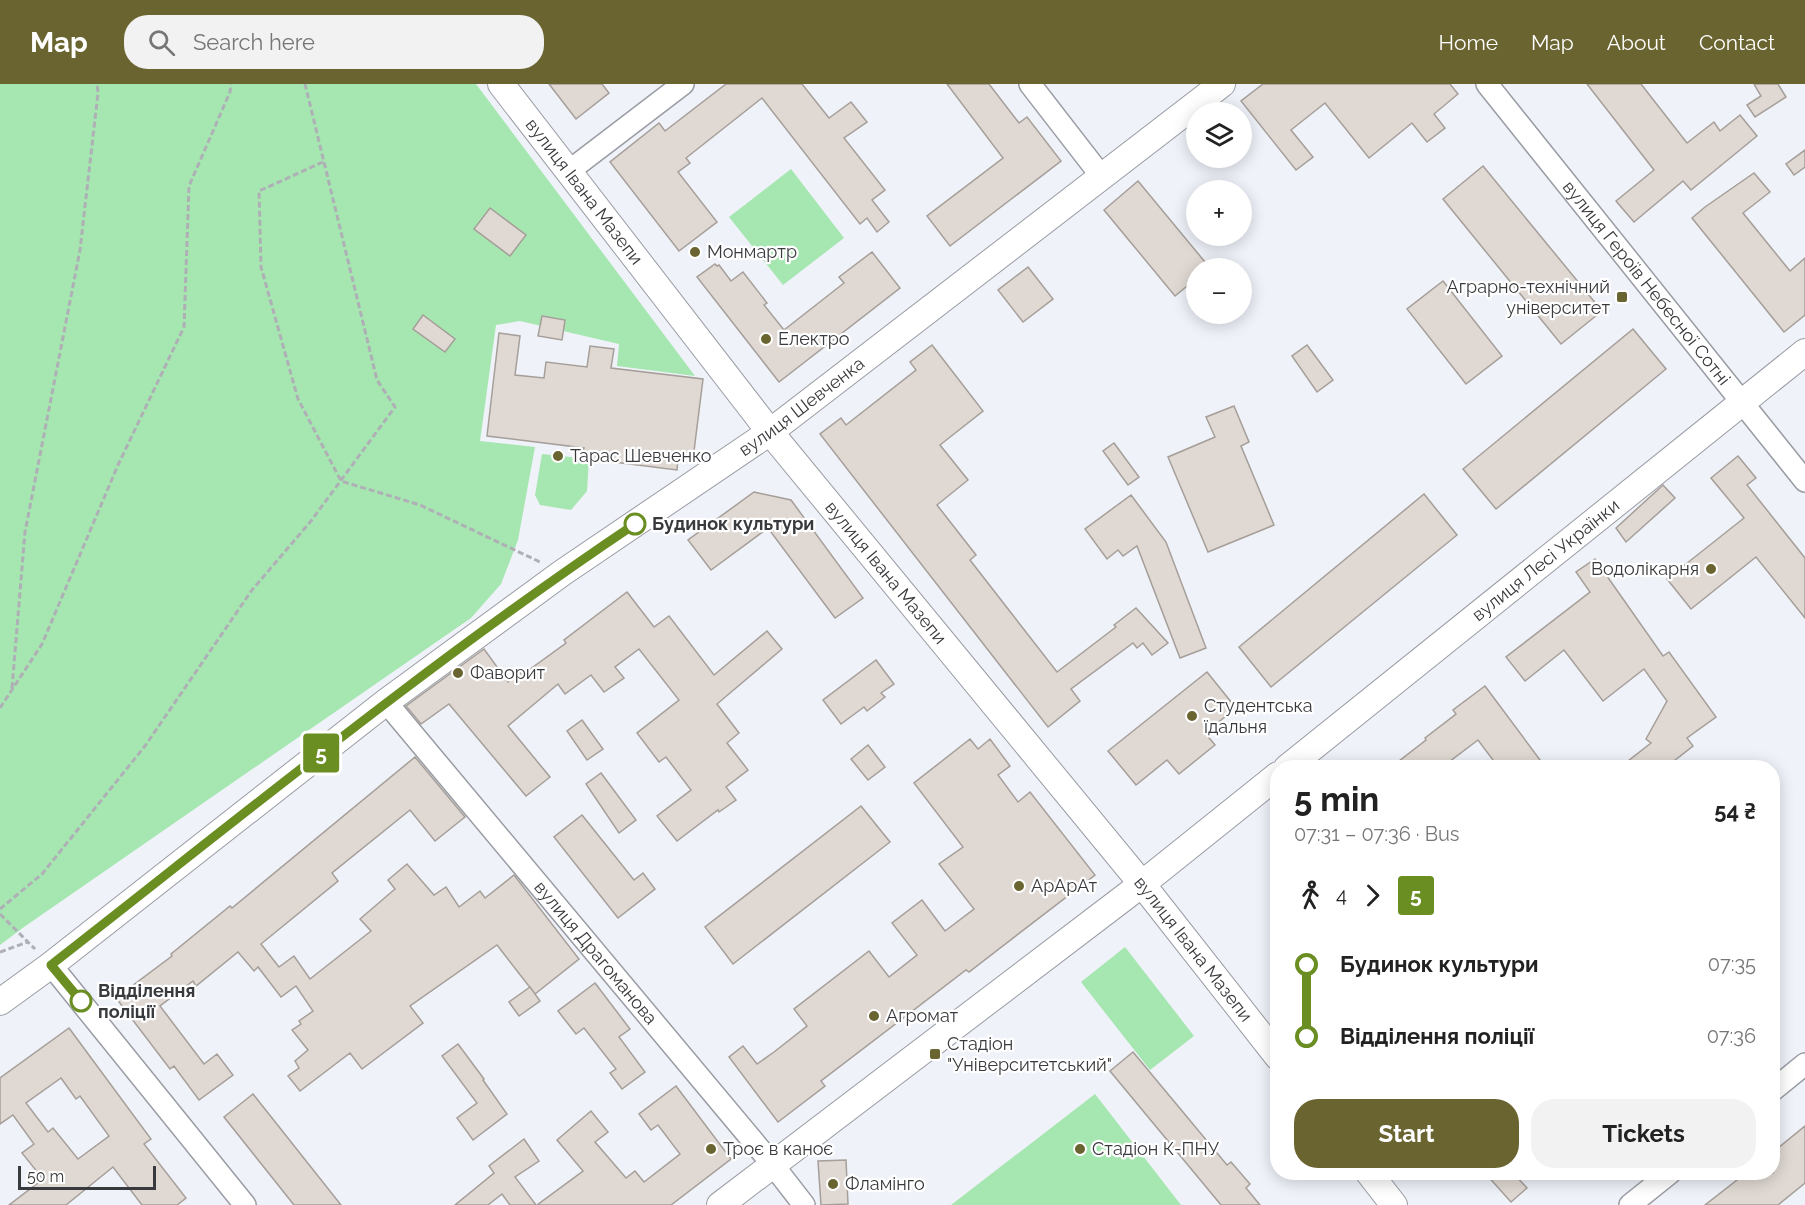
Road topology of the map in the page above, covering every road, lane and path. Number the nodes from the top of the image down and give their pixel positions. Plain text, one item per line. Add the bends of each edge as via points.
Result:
1 (98, 84) edge
2 (231, 84) edge
3 (305, 84) edge
4 (501, 84) edge
5 (683, 84) edge
6 (1030, 84) edge
7 (1222, 84) edge
8 (1487, 84) edge
9 (323, 162) junction
10 (569, 171) junction
11 (1102, 177) junction
12 (1805, 352) edge
13 (1741, 402) junction
14 (770, 432) junction
15 (341, 481) junction
16 (1805, 481) edge
17 (562, 573) junction
18 (12, 690) junction
19 (386, 702) junction
20 (0, 708) edge
21 (1297, 760) edge
22 (1270, 781) edge
23 (1142, 884) junction
24 (0, 909) edge
25 (0, 914) edge
26 (27, 942) junction
27 (0, 952) edge
28 (51, 965) junction
29 (0, 1002) edge
30 (1270, 1048) edge
31 (1805, 1064) edge
32 (1780, 1084) edge
33 (773, 1165) junction
34 (1374, 1180) edge
35 (1661, 1180) edge
36 (245, 1205) edge
37 (720, 1205) edge
38 (804, 1205) edge
39 (1394, 1205) edge
40 (1630, 1205) edge

1 - 18 path via 80,250 26,532
2 - 18 path via 189,186 184,327 118,465 42,644
3 - 9 path
4 - 10 street, вулиця Івана Мазепи
5 - 10 street
6 - 11 street
7 - 11 street, вулиця Шевченка
8 - 13 street, вулиця Героїв Небесної Сотні
9 - 15 path via 377,380 395,407
9 - 15 path via 259,191 261,267 298,399
10 - 14 street, вулиця Івана Мазепи
11 - 14 street, вулиця Шевченка
12 - 13 street, вулиця Лесі Українки
13 - 16 street, вулиця Героїв Небесної Сотні
13 - 21 street, вулиця Лесі Українки
14 - 17 street, вулиця Шевченка
14 - 23 street, вулиця Івана Мазепи
15 - 17 path via 420,505
15 - 24 path via 252,590 131,763 42,874
17 - 19 street, вулиця Шевченка
18 - 20 path
19 - 28 street, вулиця Шевченка
19 - 33 street, вулиця Драгоманова
22 - 23 street
23 - 30 street, вулиця Івана Мазепи
23 - 33 street
25 - 26 path
26 - 27 path
26 - 28 path
28 - 29 street, вулиця Шевченка
28 - 36 street
31 - 32 street
33 - 37 street
33 - 38 street, вулиця Драгоманова
34 - 39 street
35 - 40 street

